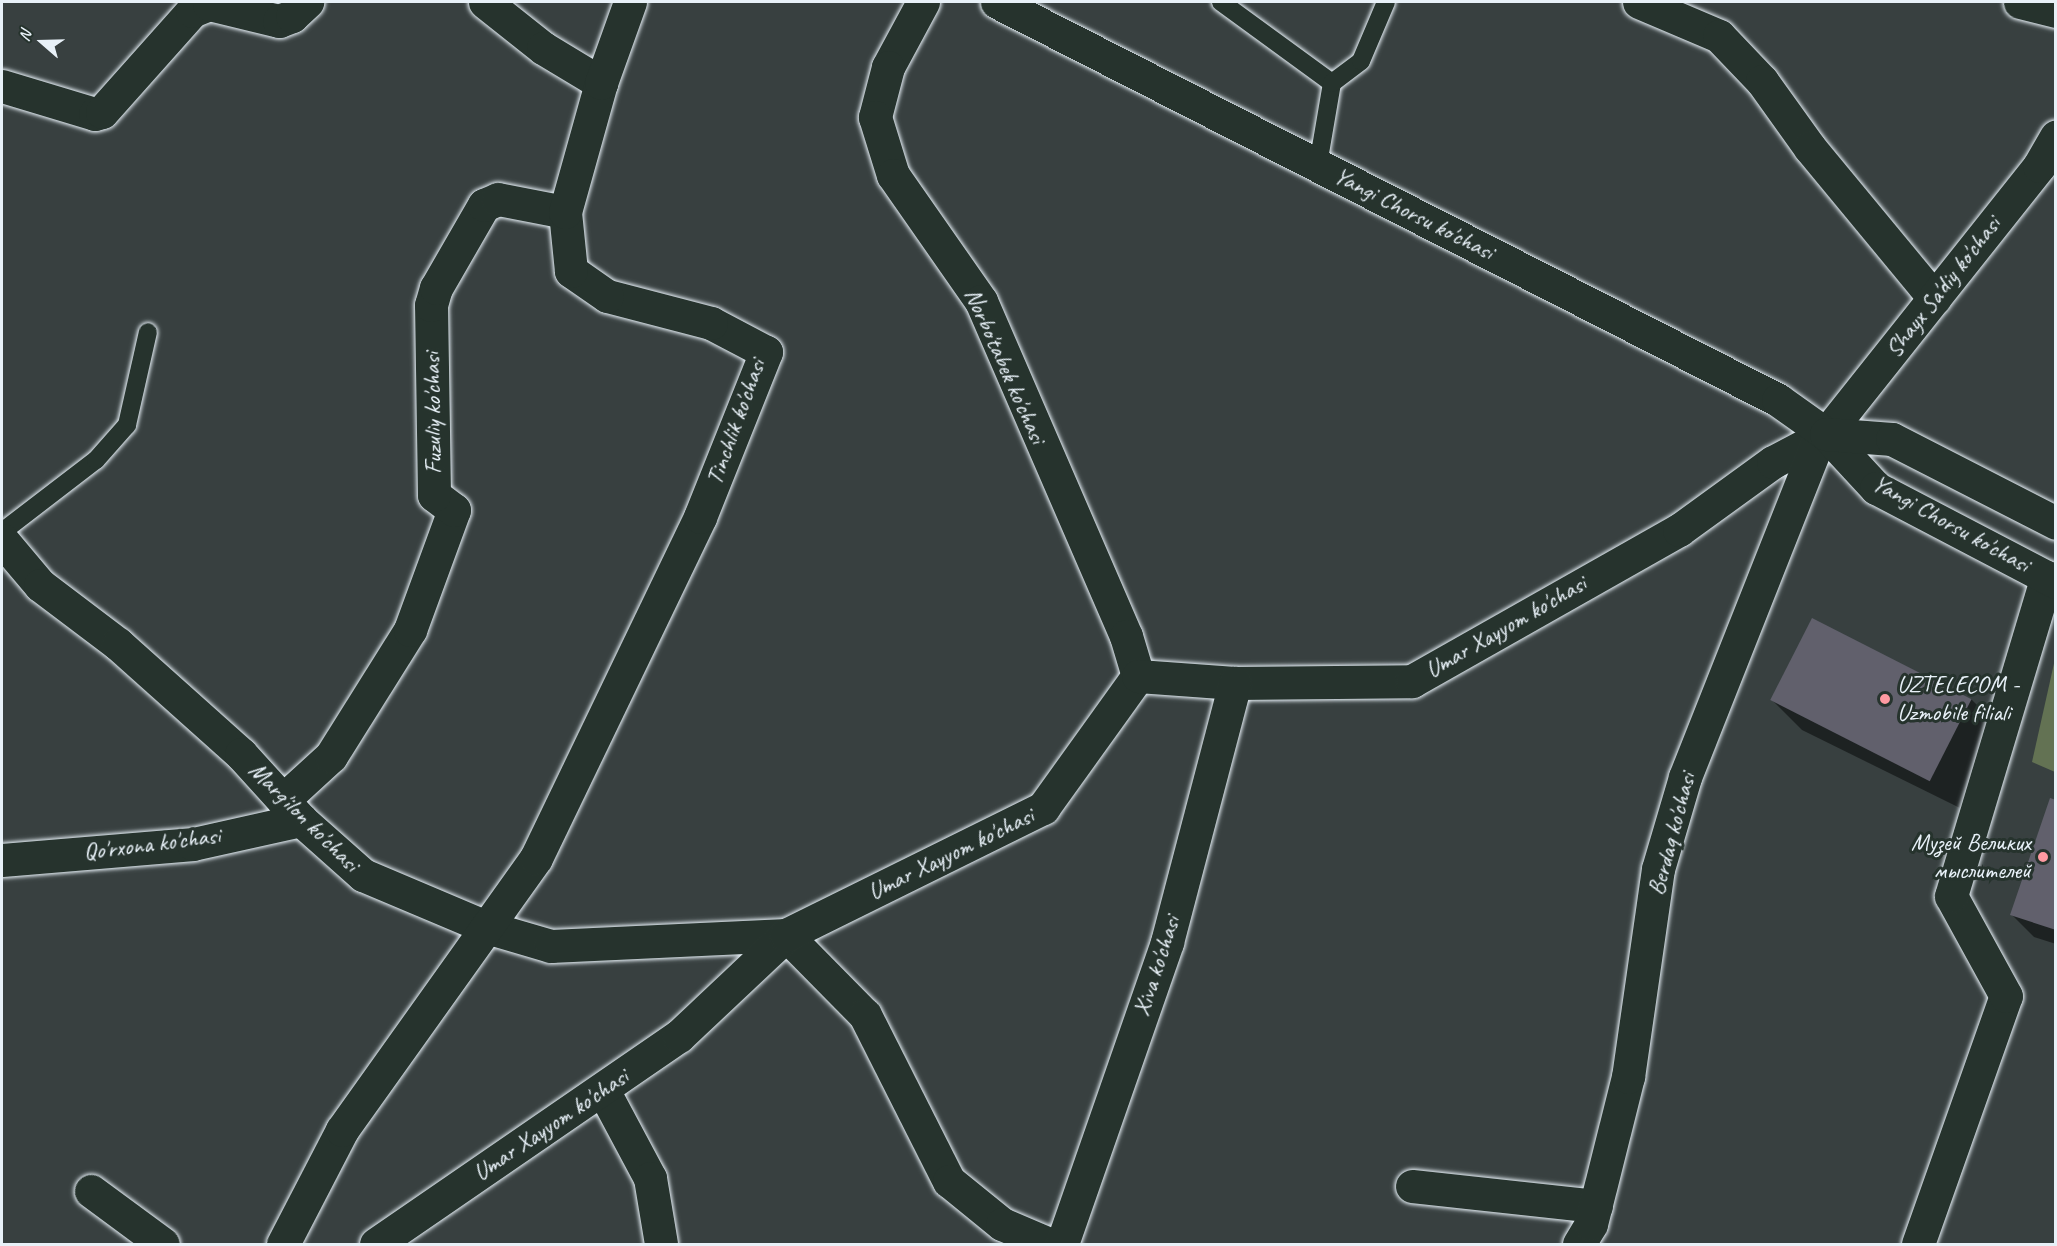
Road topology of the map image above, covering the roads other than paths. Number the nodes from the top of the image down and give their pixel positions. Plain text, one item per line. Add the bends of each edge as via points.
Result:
1 (307, 2) edge
2 (485, 2) edge
3 (630, 2) edge
4 (923, 2) edge
5 (997, 2) edge
6 (1221, 2) edge
7 (1386, 2) edge
8 (1639, 2) edge
9 (2020, 2) edge
10 (2055, 11) edge
11 (600, 83) junction
12 (1332, 83) junction
13 (2, 86) edge
14 (2055, 137) edge
15 (1318, 165) junction
16 (565, 212) junction
17 (1934, 298) junction
18 (148, 332) dead end
19 (1823, 436) junction
20 (2055, 523) edge
21 (2, 532) edge
22 (2, 540) edge
23 (2051, 580) edge
24 (1138, 676) junction
25 (1235, 683) junction
26 (292, 810) junction
27 (2, 860) edge
28 (486, 927) junction
29 (786, 935) junction
30 (603, 1090) junction
31 (1412, 1186) dead end
32 (91, 1191) dead end
33 (1591, 1232) edge
34 (163, 1245) edge
35 (283, 1245) edge
36 (376, 1245) edge
37 (661, 1245) edge
38 (1049, 1245) edge
39 (1062, 1245) edge
40 (1918, 1245) edge

1 - 13 street via 292,16 279,21 209,4 192,11 102,112 95,114
2 - 11 street via 543,48
3 - 11 street, Tinchlik ko'chasi
4 - 24 street, Norbo'tabek ko'chasi via 888,67 875,117 892,175 981,301 1126,636
5 - 15 street, Yangi Chorsu ko'chasi
6 - 12 lane
7 - 12 lane via 1361,61
8 - 17 street via 1719,36 1762,81 1810,148
9 - 10 street
11 - 16 street, Tinchlik ko'chasi
12 - 15 lane
14 - 17 street, Shayx Sa'diy ko'chasi via 2039,166
15 - 19 street, Yangi Chorsu ko'chasi via 1778,400
16 - 26 street, Fuzuliy ko'chasi via 498,199 484,205 436,288 431,305 434,495 454,510 410,630 331,756
16 - 28 street, Tinchlik ko'chasi via 571,271 607,296 711,323 766,352 700,517 536,858
17 - 19 street, Shayx Sa'diy ko'chasi
18 - 21 lane via 127,425 96,459
19 - 20 street, Yangi Chorsu ko'chasi via 1892,440
19 - 23 street, Yangi Chorsu ko'chasi via 1876,488
19 - 25 street, Umar Xayyom ko'chasi via 1773,462 1679,530 1412,681
19 - 33 street, Berdaq ko'chasi via 1685,777 1658,869 1628,1077
22 - 26 street, Marg'ilon ko'chasi via 40,585 136,659 241,754
23 - 40 street via 1951,896 2006,996
24 - 25 street, Umar Xayyom ko'chasi
24 - 29 street, Umar Xayyom ko'chasi via 1043,808
25 - 39 street, Xiva ko'chasi via 1167,942
26 - 27 street, Qo'rxona ko'chasi via 193,844
26 - 28 street, Marg'ilon ko'chasi via 363,875
28 - 29 street, Marg'ilon ko'chasi via 551,946
28 - 35 street via 342,1130
29 - 30 street, Umar Xayyom ko'chasi via 679,1036
29 - 38 street via 865,1015 949,1182 1002,1224
30 - 36 street, Umar Xayyom ko'chasi
30 - 37 street via 650,1178
31 - 33 street
32 - 34 street

